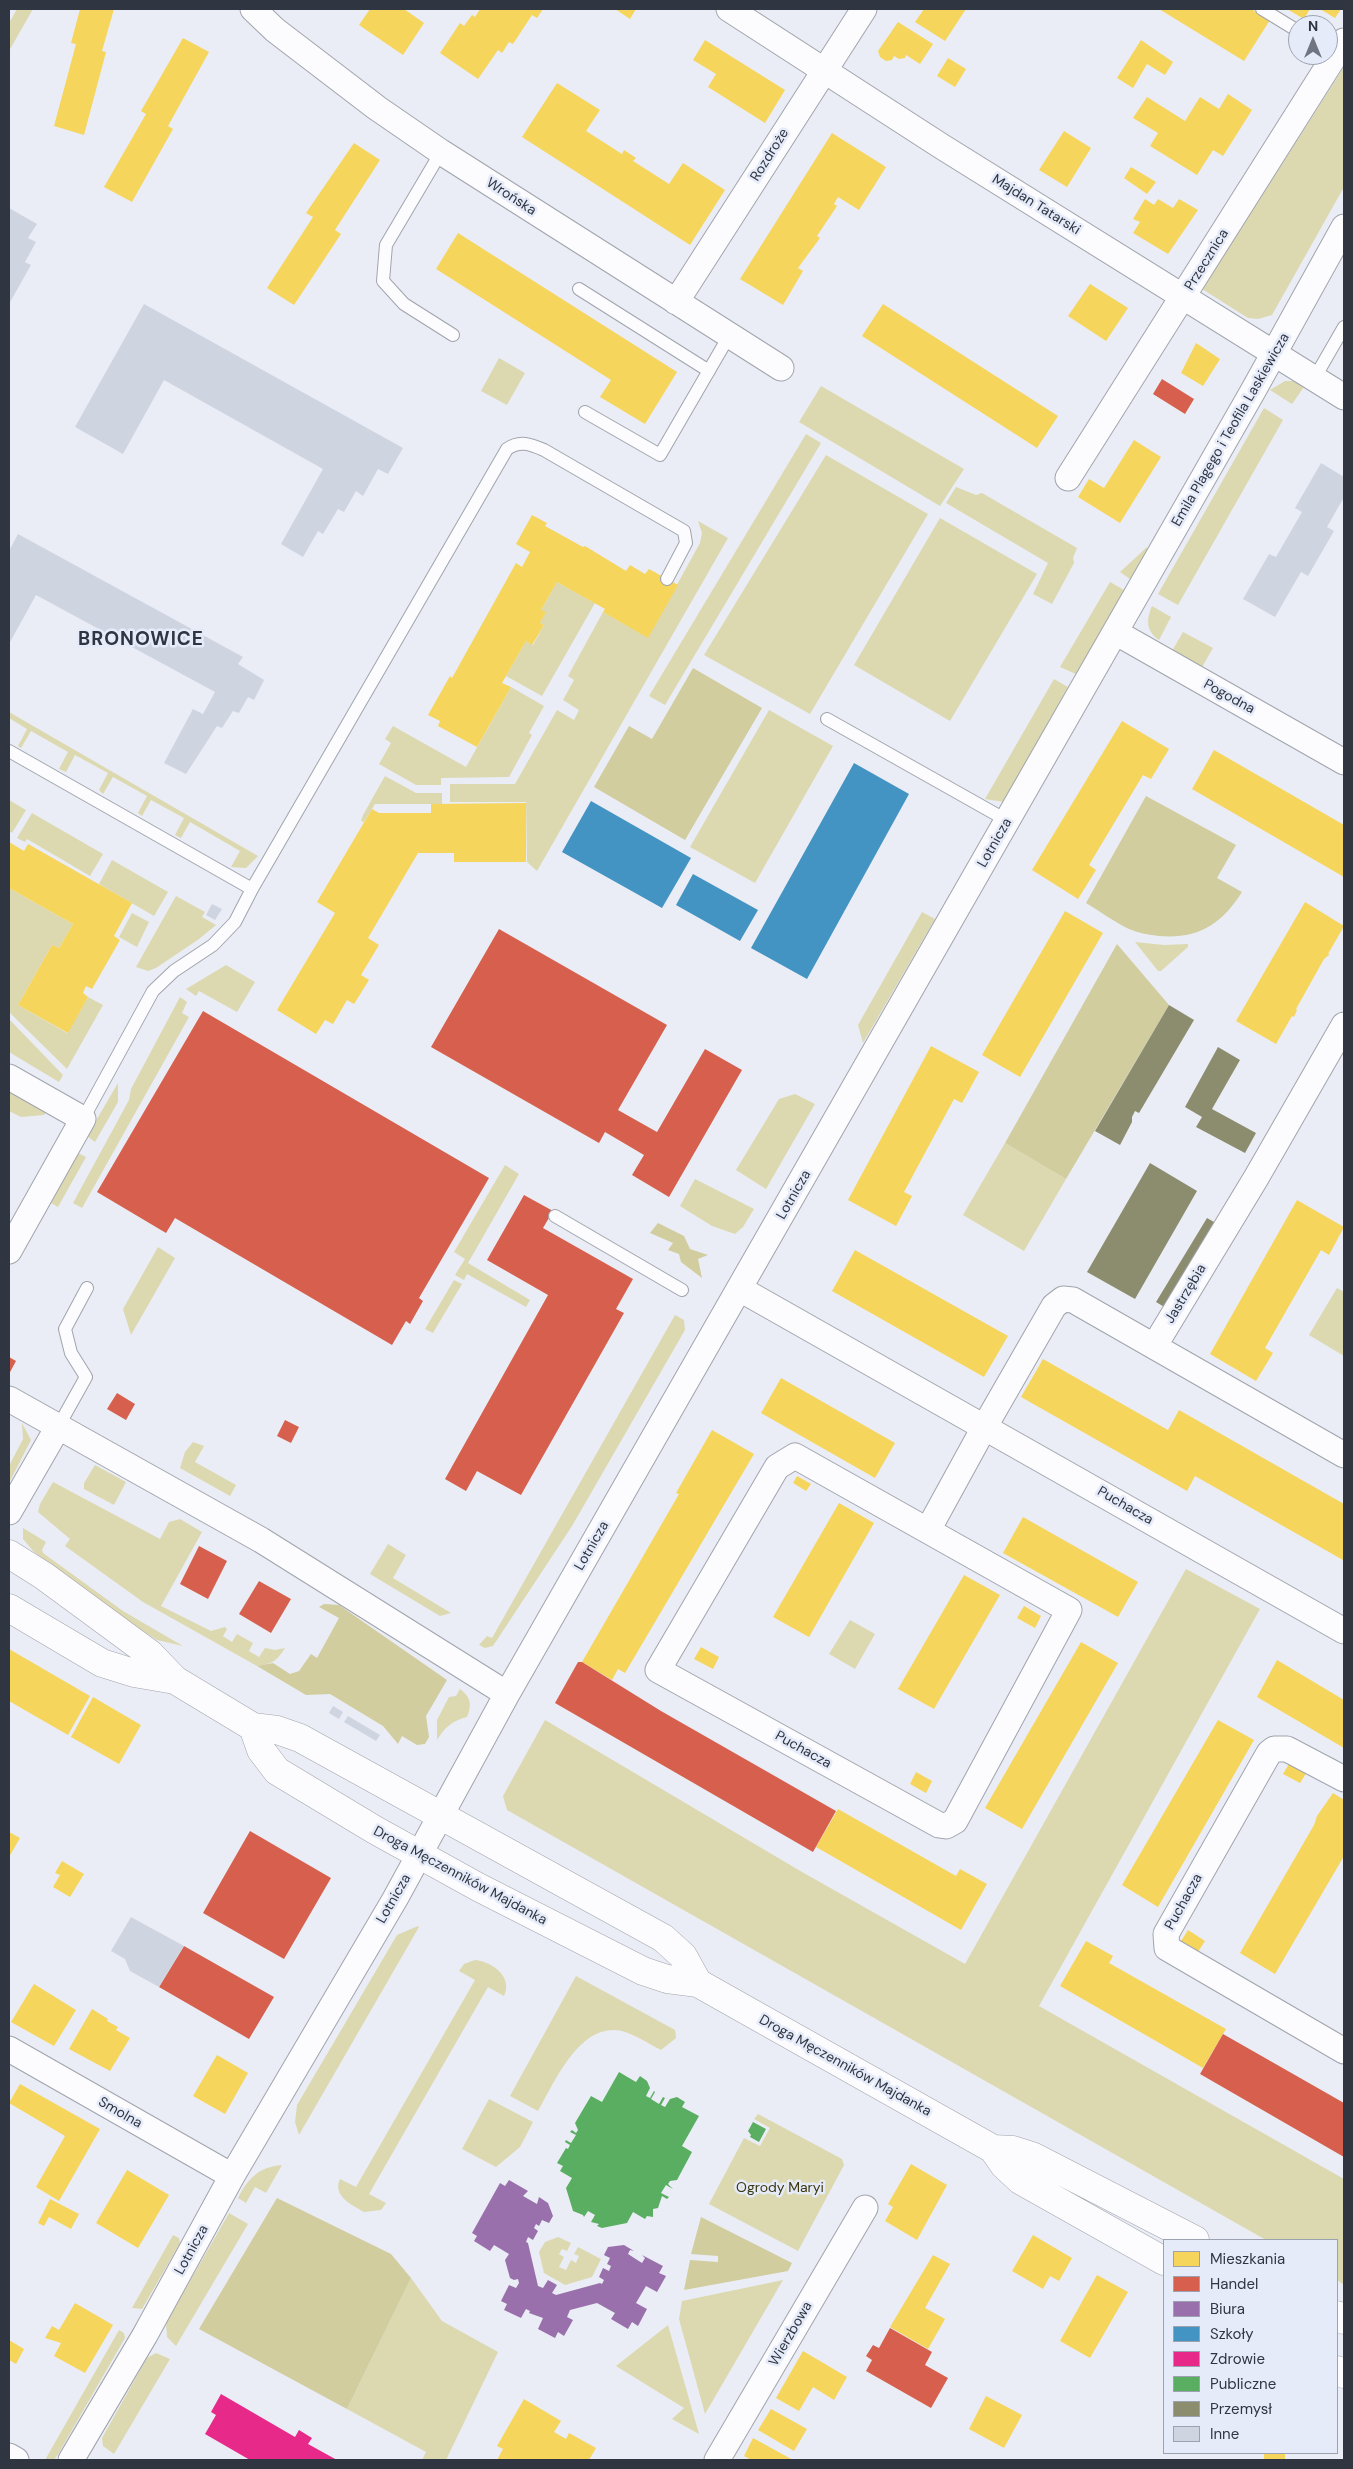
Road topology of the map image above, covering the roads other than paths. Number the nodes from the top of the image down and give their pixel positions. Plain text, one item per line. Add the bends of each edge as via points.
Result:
1 (253, 9) edge
2 (729, 9) edge
3 (864, 9) edge
4 (1262, 9) edge
5 (1288, 25) edge
6 (1326, 65) edge
7 (823, 71) junction
8 (441, 152) junction
9 (1344, 227) edge
10 (579, 289) dead end
11 (1183, 298) junction
12 (676, 302) junction
13 (1344, 327) edge
14 (453, 335) dead end
15 (729, 336) junction
16 (1274, 354) junction
17 (781, 368) dead end
18 (709, 371) junction
19 (1314, 379) junction
20 (1344, 397) edge
21 (585, 412) dead end
22 (1068, 478) dead end
23 (667, 579) dead end
24 (1115, 632) junction
25 (826, 719) dead end
26 (9, 751) edge
27 (1344, 762) edge
28 (1008, 821) junction
29 (252, 889) junction
30 (1344, 1024) edge
31 (9, 1077) edge
32 (83, 1119) junction
33 (555, 1216) dead end
34 (9, 1251) edge
35 (87, 1288) dead end
36 (740, 1289) junction
37 (682, 1290) dead end
38 (1155, 1345) junction
39 (9, 1399) edge
40 (984, 1426) junction
41 (58, 1427) junction
42 (1344, 1455) edge
43 (9, 1512) edge
44 (928, 1530) junction
45 (9, 1554) edge
46 (9, 1608) edge
47 (1344, 1631) edge
48 (175, 1680) junction
49 (507, 1694) junction
50 (253, 1727) junction
51 (1344, 1780) edge
52 (440, 1815) junction
53 (419, 1855) junction
54 (698, 1983) junction
55 (9, 2049) edge
56 (1344, 2051) edge
57 (993, 2149) junction
58 (232, 2176) junction
59 (865, 2208) dead end
60 (1193, 2239) edge
61 (1163, 2260) edge
62 (9, 2456) edge
63 (16, 2460) edge
64 (71, 2460) edge
65 (717, 2460) edge

1 - 8 street, Wrońska via 275,30
2 - 7 street, Majdan Tatarski
3 - 7 street, Rozdroże
4 - 5 lane
6 - 11 street, Przecznica
7 - 11 street, Majdan Tatarski
7 - 12 street, Rozdroże
8 - 12 street, Wrońska
8 - 14 lane via 386,245 383,281 404,304
9 - 16 street, Emila Plagego i Teofila Laskiewicza
10 - 18 lane
11 - 16 street, Majdan Tatarski
11 - 22 street, Przecznica
12 - 15 street, Wrońska
13 - 19 lane
15 - 17 street, Wrońska
15 - 18 lane
16 - 19 street, Majdan Tatarski
16 - 24 street, Emila Plagego i Teofila Laskiewicza
18 - 21 lane via 660,455
19 - 20 street, Majdan Tatarski
23 - 29 lane via 686,543 684,531 544,450 523,443 507,449
24 - 27 street, Pogodna
24 - 28 street, Lotnicza
25 - 28 lane
26 - 29 lane
28 - 36 street, Lotnicza
29 - 32 lane via 235,922 213,945 174,971 153,991
30 - 38 street, Jastrzębia
31 - 32 street
32 - 34 street
33 - 37 lane
35 - 41 lane via 65,1329 70,1353 86,1377
36 - 40 street, Puchacza
36 - 49 street, Lotnicza
38 - 40 street via 1073,1300 1063,1299 1054,1306
38 - 42 street
39 - 41 street
40 - 44 street
40 - 47 street, Puchacza
41 - 43 street
41 - 49 street via 261,1540
44 - 44 street, Puchacza via 795,1456 777,1467 658,1670 946,1826 955,1821 1069,1610
45 - 48 street via 150,1654
46 - 48 street via 102,1662 134,1673
48 - 50 street
49 - 52 street, Lotnicza
50 - 52 street via 277,1730 300,1738
50 - 53 street, Droga Męczenników Majdanka via 261,1750 278,1771
51 - 56 street, Puchacza via 1287,1749 1274,1749 1269,1753 1166,1934 1166,1942 1167,1948
52 - 53 street, Lotnicza
52 - 54 street via 663,1938 683,1956
53 - 54 street, Droga Męczenników Majdanka via 643,1971
53 - 58 street, Lotnicza
54 - 57 street, Droga Męczenników Majdanka
55 - 58 street, Smolna
57 - 60 street, Droga Męczenników Majdanka via 1013,2150 1032,2156
57 - 61 street, Droga Męczenników Majdanka via 1004,2166 1020,2180
58 - 64 street, Lotnicza via 145,2335
59 - 65 street, Wierzbowa
62 - 63 street

